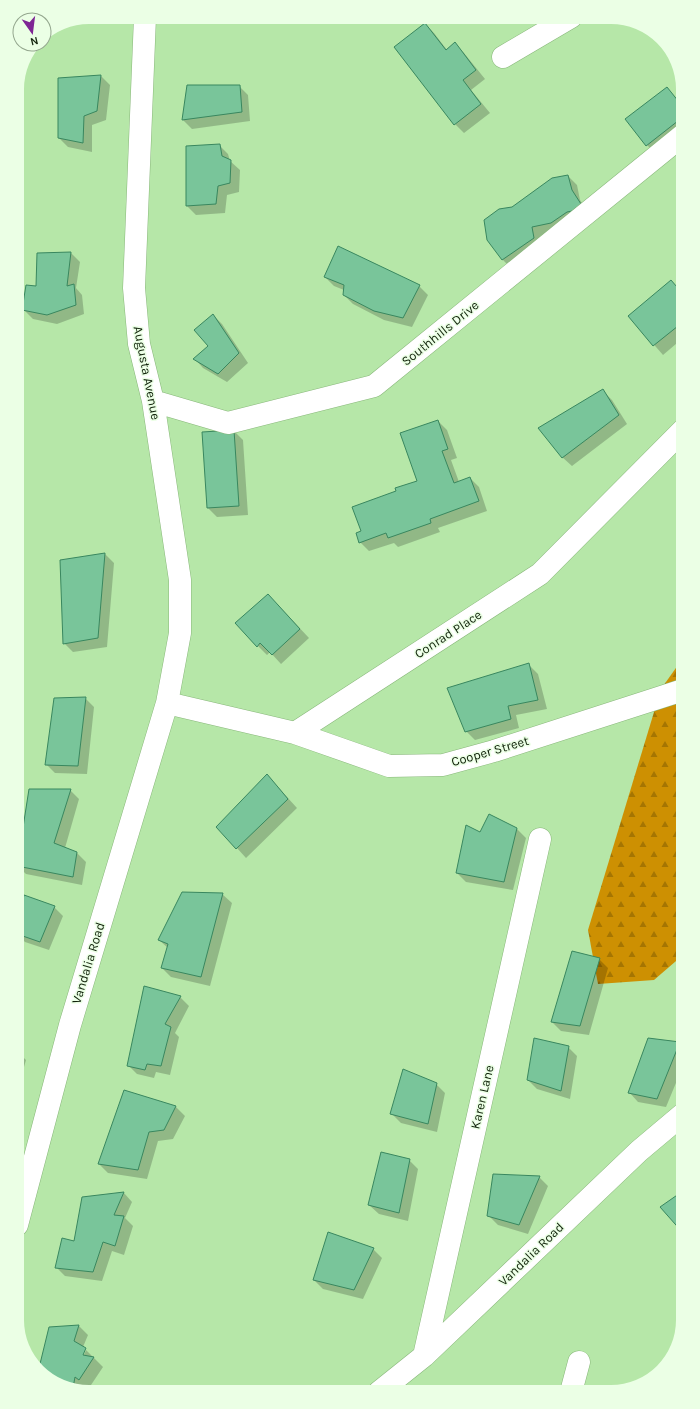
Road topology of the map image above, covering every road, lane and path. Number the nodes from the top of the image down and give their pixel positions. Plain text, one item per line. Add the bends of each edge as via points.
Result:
1 (145, 24) edge
2 (559, 24) edge
3 (503, 57) dead end
4 (676, 142) edge
5 (153, 401) junction
6 (676, 437) edge
7 (676, 692) edge
8 (168, 703) junction
9 (295, 733) junction
10 (540, 839) dead end
11 (676, 1120) edge
12 (24, 1199) edge
13 (424, 1356) junction
14 (579, 1362) dead end
15 (388, 1385) edge
16 (573, 1385) edge

1 - 5 street, Augusta Avenue via 134,288 139,344
2 - 3 street
4 - 5 street, Southhills Drive via 374,386 228,422
5 - 8 street, Augusta Avenue via 180,580 180,633
6 - 9 street, Conrad Place via 540,574
7 - 9 street, Cooper Street via 501,749 443,765 388,766
8 - 9 street
8 - 12 street, Vandalia Road via 70,1025
10 - 13 street, Karen Lane
11 - 13 street, Vandalia Road
13 - 15 street, Vandalia Road
14 - 16 street

